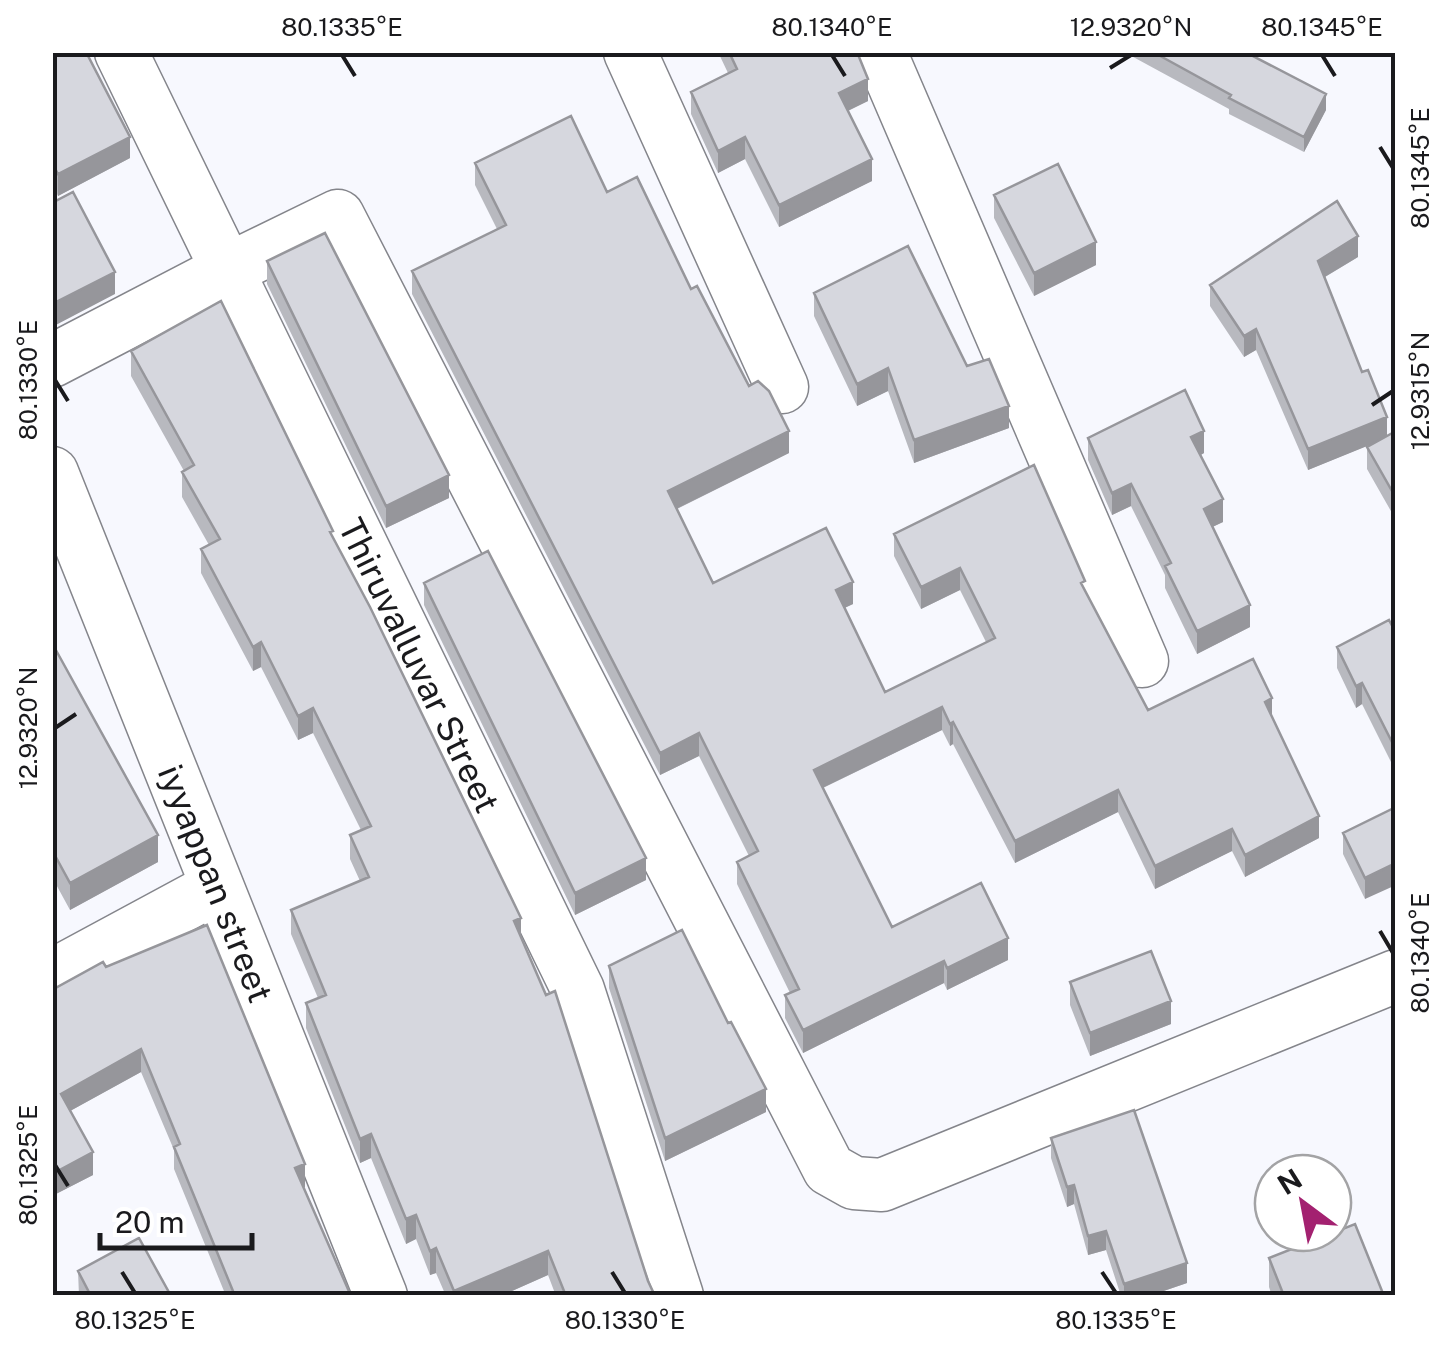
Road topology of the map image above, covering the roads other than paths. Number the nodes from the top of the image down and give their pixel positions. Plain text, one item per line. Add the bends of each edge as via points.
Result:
1 (121, 52) edge
2 (630, 52) edge
3 (880, 52) edge
4 (225, 271) junction
5 (52, 361) edge
6 (782, 387) dead end
7 (52, 473) edge
8 (1142, 661) dead end
9 (216, 886) junction
10 (52, 976) edge
11 (1396, 976) edge
12 (381, 1296) edge
13 (677, 1296) edge

1 - 4 street, Thiruvalluvar Street
2 - 6 street
3 - 8 street
4 - 5 street
4 - 11 street via 338,216 829,1169 854,1183 882,1185
4 - 13 street, Thiruvalluvar Street via 578,990
7 - 9 street, iyyappan street
9 - 10 street
9 - 12 street, iyyappan street

